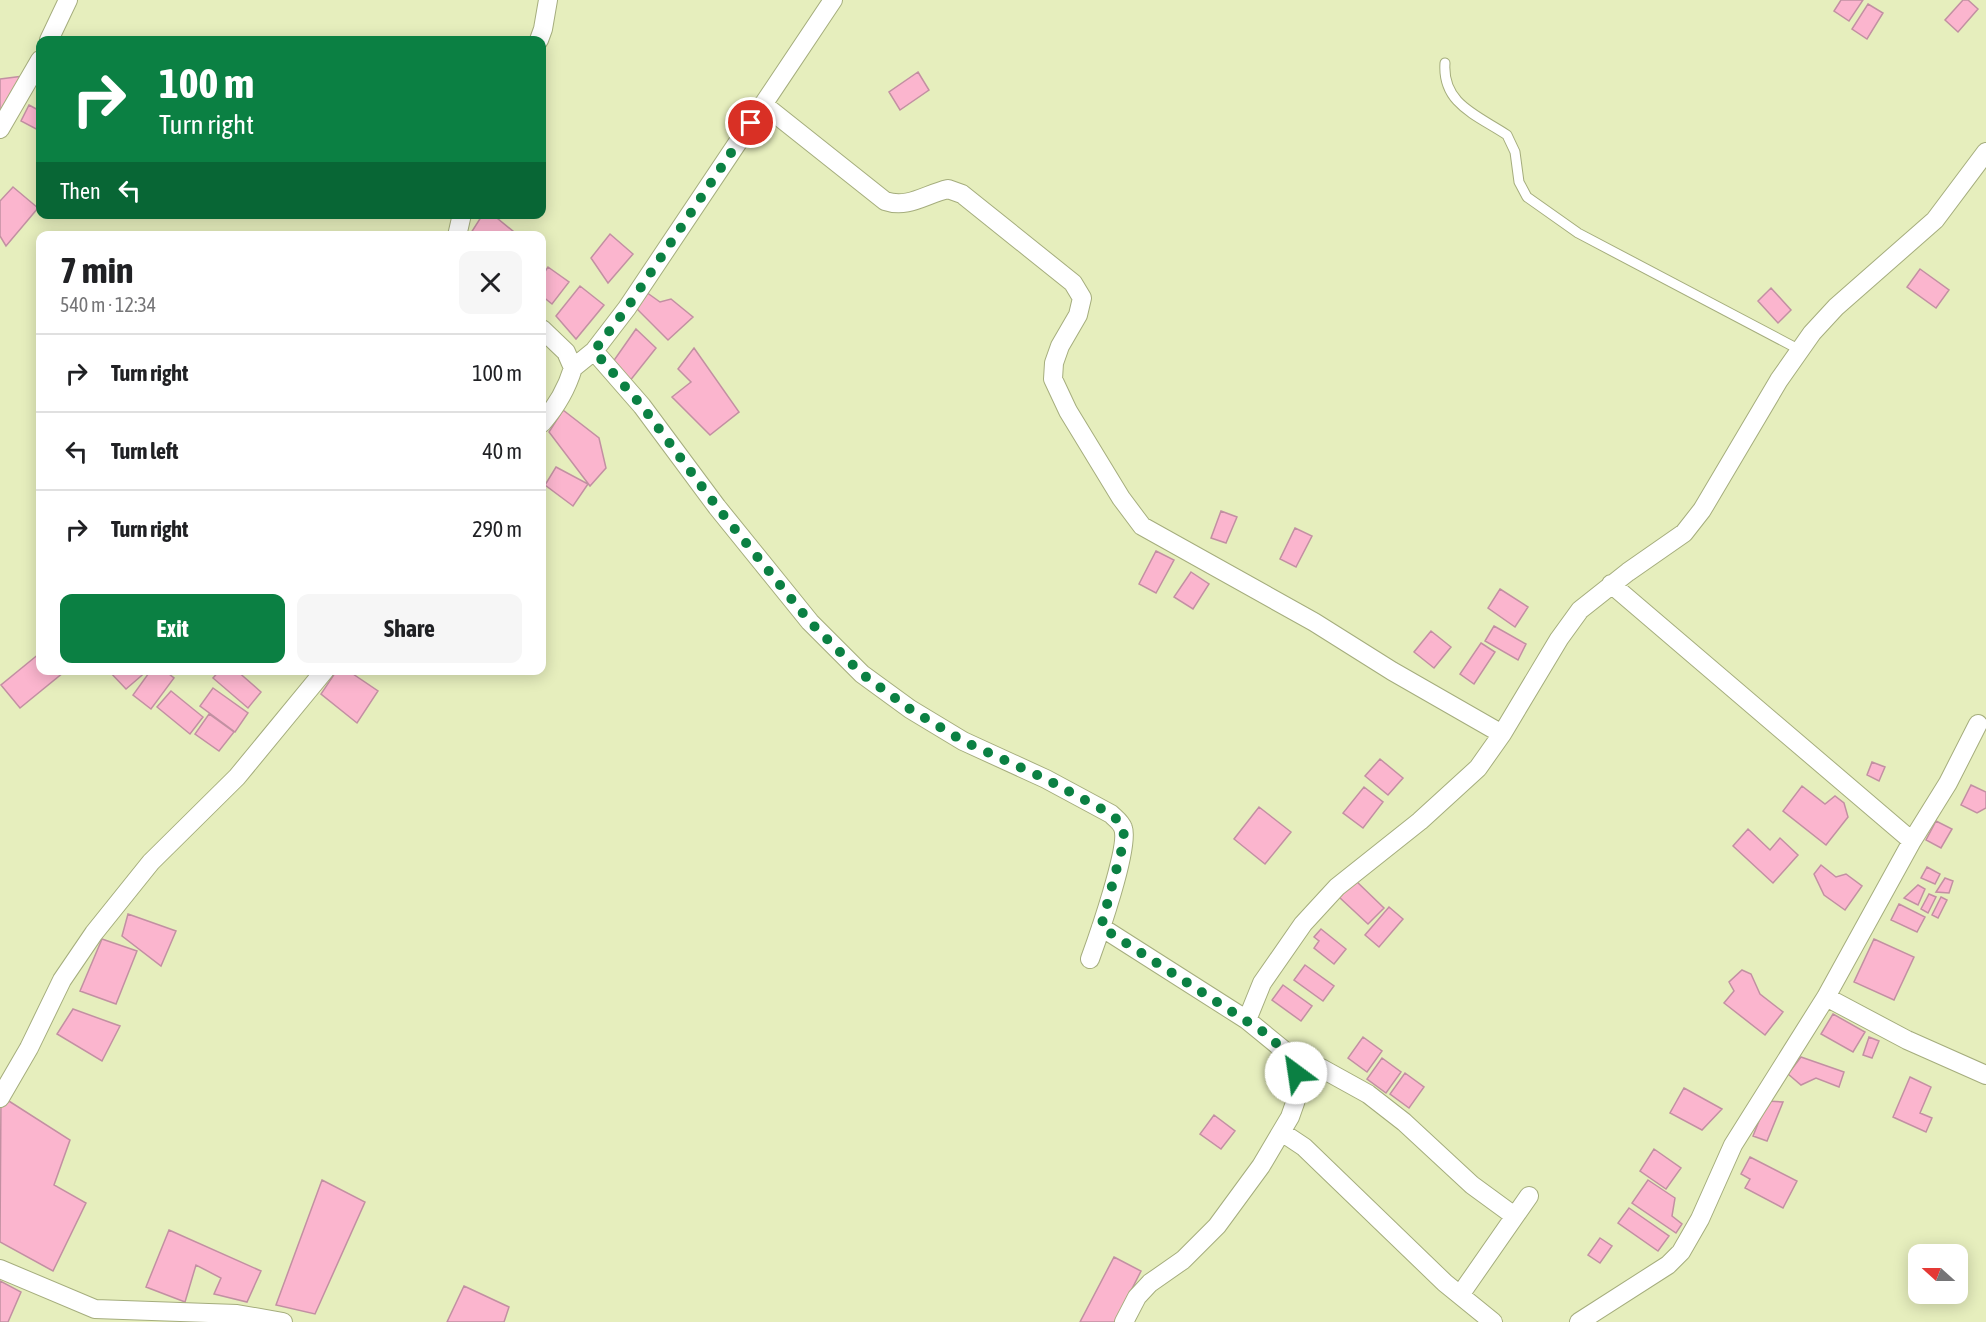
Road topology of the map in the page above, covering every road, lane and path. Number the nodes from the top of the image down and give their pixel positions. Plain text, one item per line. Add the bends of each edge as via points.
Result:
1 (68, 0) edge
2 (548, 0) edge
3 (833, 0) edge
4 (51, 36) edge
5 (540, 36) edge
6 (1445, 63) dead end
7 (36, 67) edge
8 (763, 104) junction
9 (0, 129) edge
10 (1986, 152) edge
11 (546, 332) edge
12 (1800, 350) junction
13 (594, 351) junction
14 (573, 368) junction
15 (546, 418) edge
16 (1611, 584) junction
17 (321, 675) edge
18 (1978, 724) dead end
19 (1502, 734) junction
20 (1912, 841) junction
21 (1101, 927) junction
22 (1090, 959) dead end
23 (1826, 997) junction
24 (1247, 1020) junction
25 (1302, 1071) junction
26 (1986, 1076) edge
27 (0, 1096) edge
28 (1293, 1139) junction
29 (1529, 1196) dead end
30 (1513, 1215) junction
31 (0, 1269) edge
32 (1460, 1295) junction
33 (92, 1316) edge
34 (283, 1322) edge
35 (1124, 1322) edge
36 (1493, 1322) edge
37 (1579, 1322) edge

1 - 4 street
2 - 5 street
3 - 8 street
6 - 12 lane via 1444,75 1453,98 1507,135 1512,143 1519,182 1527,197 1578,233
7 - 9 street
8 - 13 street
8 - 19 street via 885,201 909,204 948,189 962,194 1073,283 1082,298 1078,315 1060,346 1053,379 1068,411 1142,526
10 - 12 street via 1935,220 1836,307
11 - 14 street via 566,352
12 - 16 street via 1684,533
13 - 14 street
13 - 21 street via 642,406 810,622 862,674 963,741 1046,779 1119,822 1124,829 1124,841
14 - 15 street
16 - 19 street via 1580,610
16 - 20 street
17 - 27 street via 237,777 151,862 93,933 62,980
18 - 20 street
19 - 24 street via 1478,768 1338,887 1303,924 1262,983
20 - 23 street
21 - 22 street
21 - 24 street
23 - 26 street
23 - 37 street via 1733,1145 1681,1252 1668,1265
24 - 25 street via 1291,1056
25 - 28 street
25 - 30 street via 1326,1070 1368,1094 1472,1185
28 - 32 street
28 - 35 street via 1184,1260 1137,1297
29 - 30 street
30 - 32 street
31 - 33 street
32 - 36 street
33 - 34 street via 237,1314

